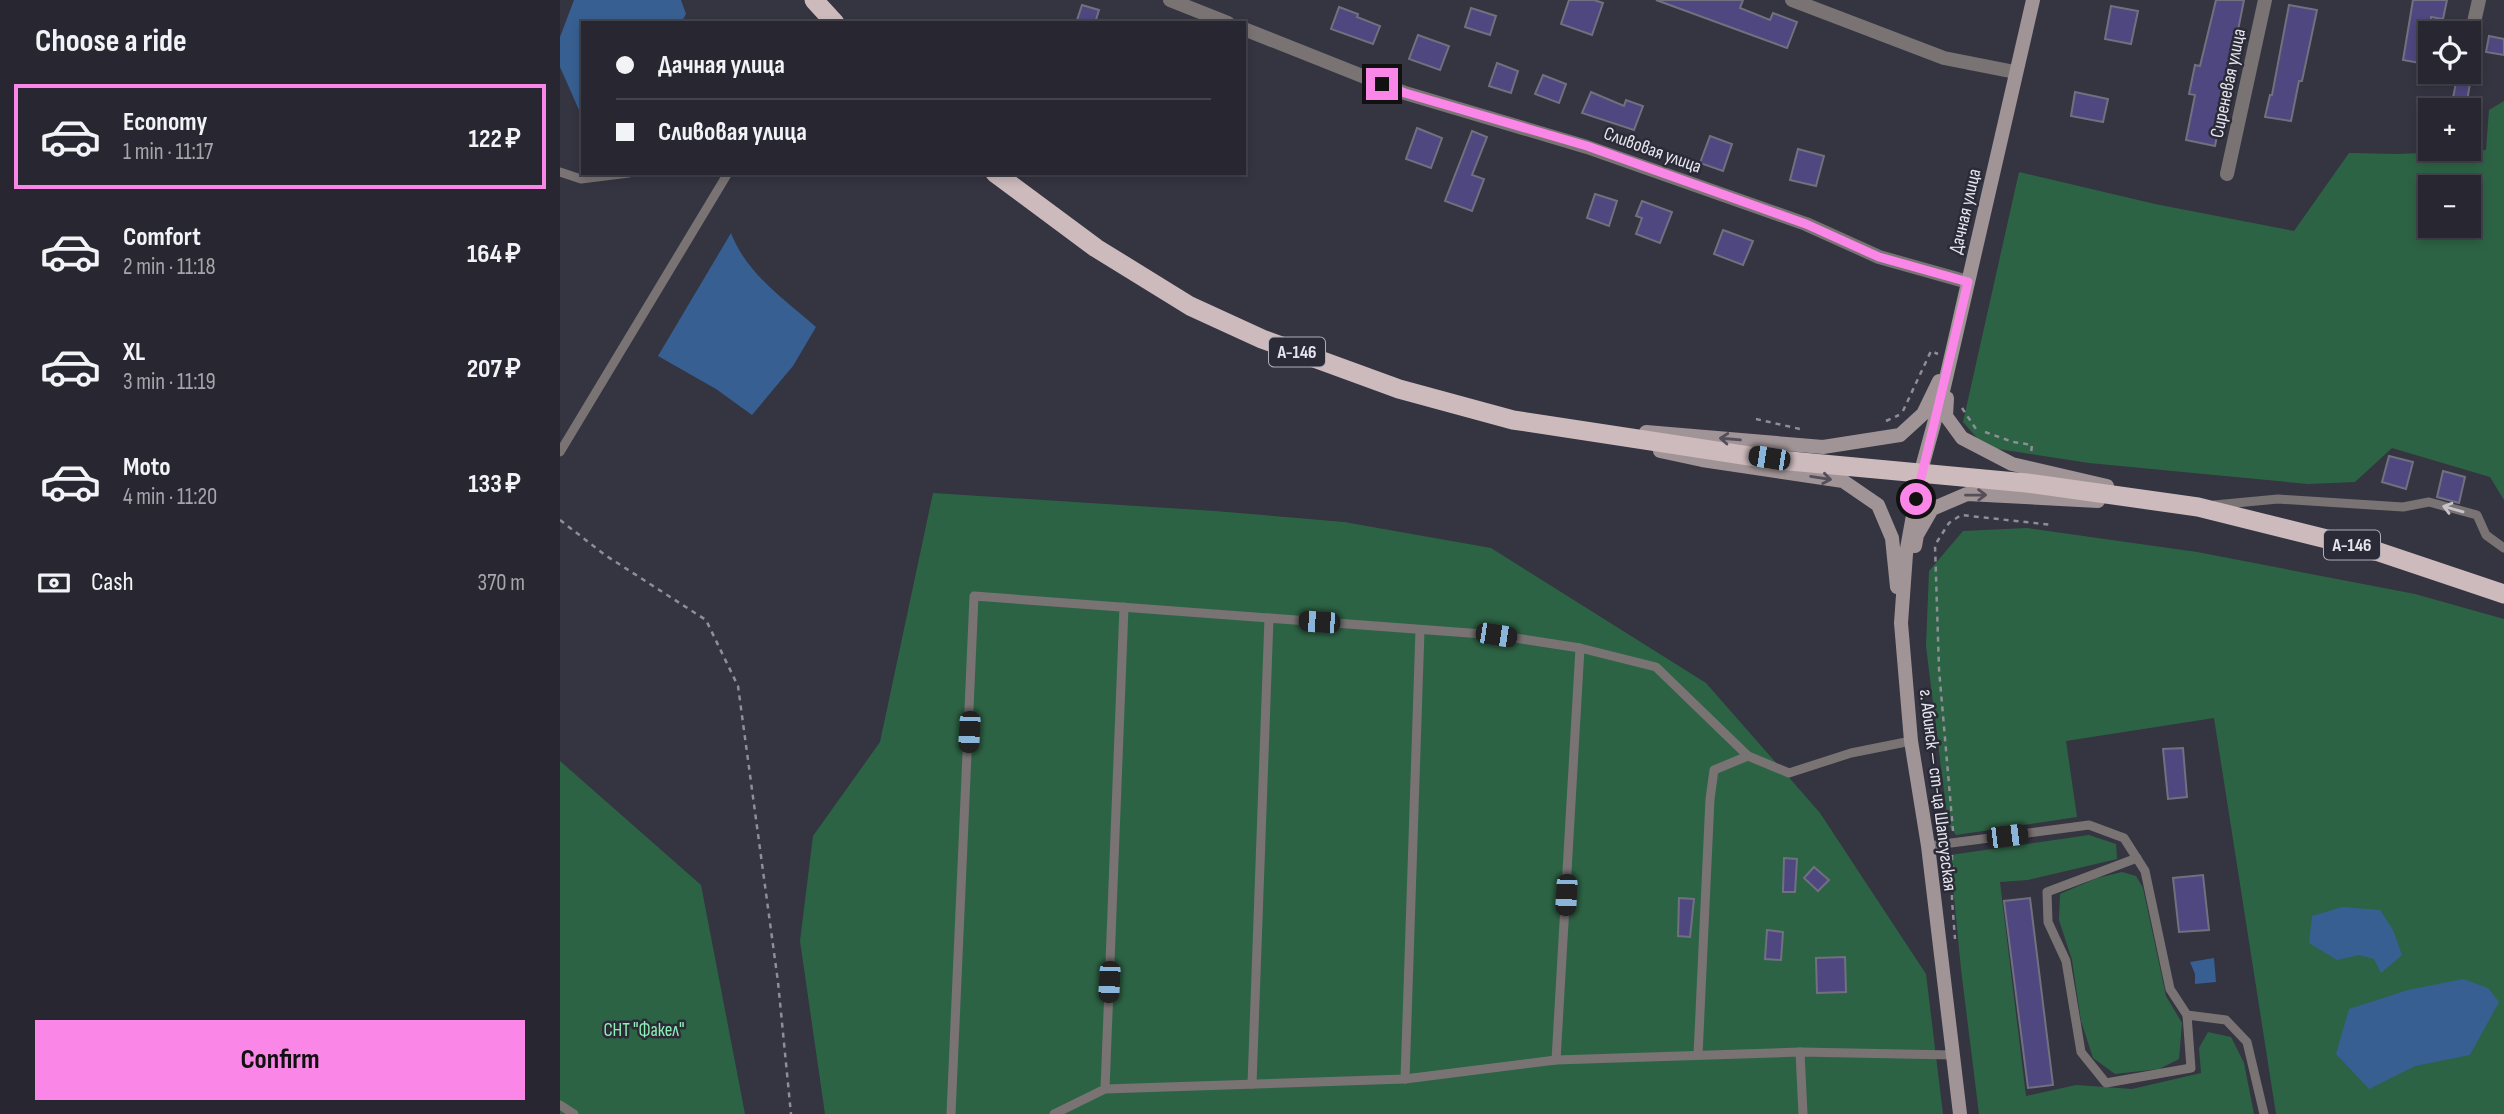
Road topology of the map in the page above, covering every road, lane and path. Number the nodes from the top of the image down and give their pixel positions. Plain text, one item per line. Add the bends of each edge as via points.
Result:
1 (814, 0) edge
2 (1170, 0) edge
3 (1791, 0) edge
4 (2032, 0) edge
5 (2264, 0) edge
6 (2479, 0) edge
7 (833, 21) edge
8 (1223, 21) edge
9 (2474, 21) edge
10 (1246, 30) edge
11 (2015, 72) junction
12 (560, 172) edge
13 (2227, 174) dead end
14 (613, 175) edge
15 (727, 175) edge
16 (998, 175) edge
17 (1968, 282) junction
18 (1951, 358) junction
19 (1513, 420) junction
20 (560, 452) edge
21 (1921, 471) junction
22 (2197, 507) junction
23 (560, 520) edge
24 (2053, 525) dead end
25 (2504, 548) edge
26 (2504, 594) edge
27 (1124, 607) junction
28 (1269, 618) junction
29 (1901, 623) junction
30 (1420, 629) junction
31 (1580, 648) junction
32 (1911, 741) junction
33 (1748, 756) junction
34 (1952, 843) junction
35 (1928, 846) junction
36 (2137, 858) junction
37 (1955, 941) dead end
38 (2187, 1016) junction
39 (1800, 1052) junction
40 (1698, 1055) junction
41 (1953, 1055) junction
42 (1556, 1060) junction
43 (1405, 1079) junction
44 (1252, 1084) junction
45 (1105, 1089) junction
46 (560, 1105) edge
47 (574, 1114) edge
48 (791, 1114) edge
49 (951, 1114) edge
50 (1054, 1114) edge
51 (1803, 1114) edge
52 (1960, 1114) edge
53 (2264, 1114) edge

1 - 7 highway
2 - 8 street
3 - 11 street via 1944,58
4 - 11 main road, Дачная улица
5 - 13 street, Сиреневая улица
6 - 9 street
10 - 17 street, Сливовая улица via 1405,93 1587,146 1806,224 1879,257
11 - 17 main road, Дачная улица
12 - 14 lane via 581,179
15 - 20 lane
16 - 19 highway, А-146 via 1096,248 1190,306 1262,339 1399,389
17 - 18 main road, Дачная улица
18 -> 19 main road via 1923,414 1900,435 1823,447
18 - 21 main road, Дачная улица
18 - 22 main road via 1946,416 1962,438 2012,464
19 - 21 highway, А-146 via 1769,458
19 -> 29 main road via 1702,460 1843,481 1878,505 1892,538
21 - 22 highway, А-146
21 - 29 main road, г. Абинск — ст-ца Шапсугская via 1906,554
25 -> 22 lane via 2486,535 2477,515 2429,502 2403,507 2278,499
22 - 26 highway, А-146 via 2379,552
29 -> 22 main road via 1917,535 1932,509 1967,494
23 - 48 path via 706,620 738,686
24 - 34 path via 1961,515 1949,523 1935,545 1938,669
27 - 28 lane
27 - 45 lane
27 - 49 lane via 974,596
28 - 30 lane
28 - 44 lane
29 - 32 main road, г. Абинск — ст-ца Шапсугская
30 - 31 lane
30 - 43 lane
31 - 33 lane via 1656,667
31 - 42 lane
32 - 33 lane via 1851,753 1789,773
32 - 35 main road, г. Абинск — ст-ца Шапсугская
33 - 40 lane via 1714,770
34 - 35 lane
34 - 36 lane via 2089,825 2124,838
34 - 37 path
35 - 41 main road, г. Абинск — ст-ца Шапсугская
36 - 38 lane via 2145,871 2170,989
36 - 38 lane via 2047,892 2048,922 2066,961 2081,1052 2106,1083 2191,1068
38 - 53 lane via 2226,1020 2247,1042
39 - 40 lane
39 - 41 lane
39 - 51 lane
40 - 42 lane
41 - 52 main road, г. Абинск — ст-ца Шапсугская
42 - 43 lane
43 - 44 lane
44 - 45 lane
45 - 50 lane
46 - 47 lane

